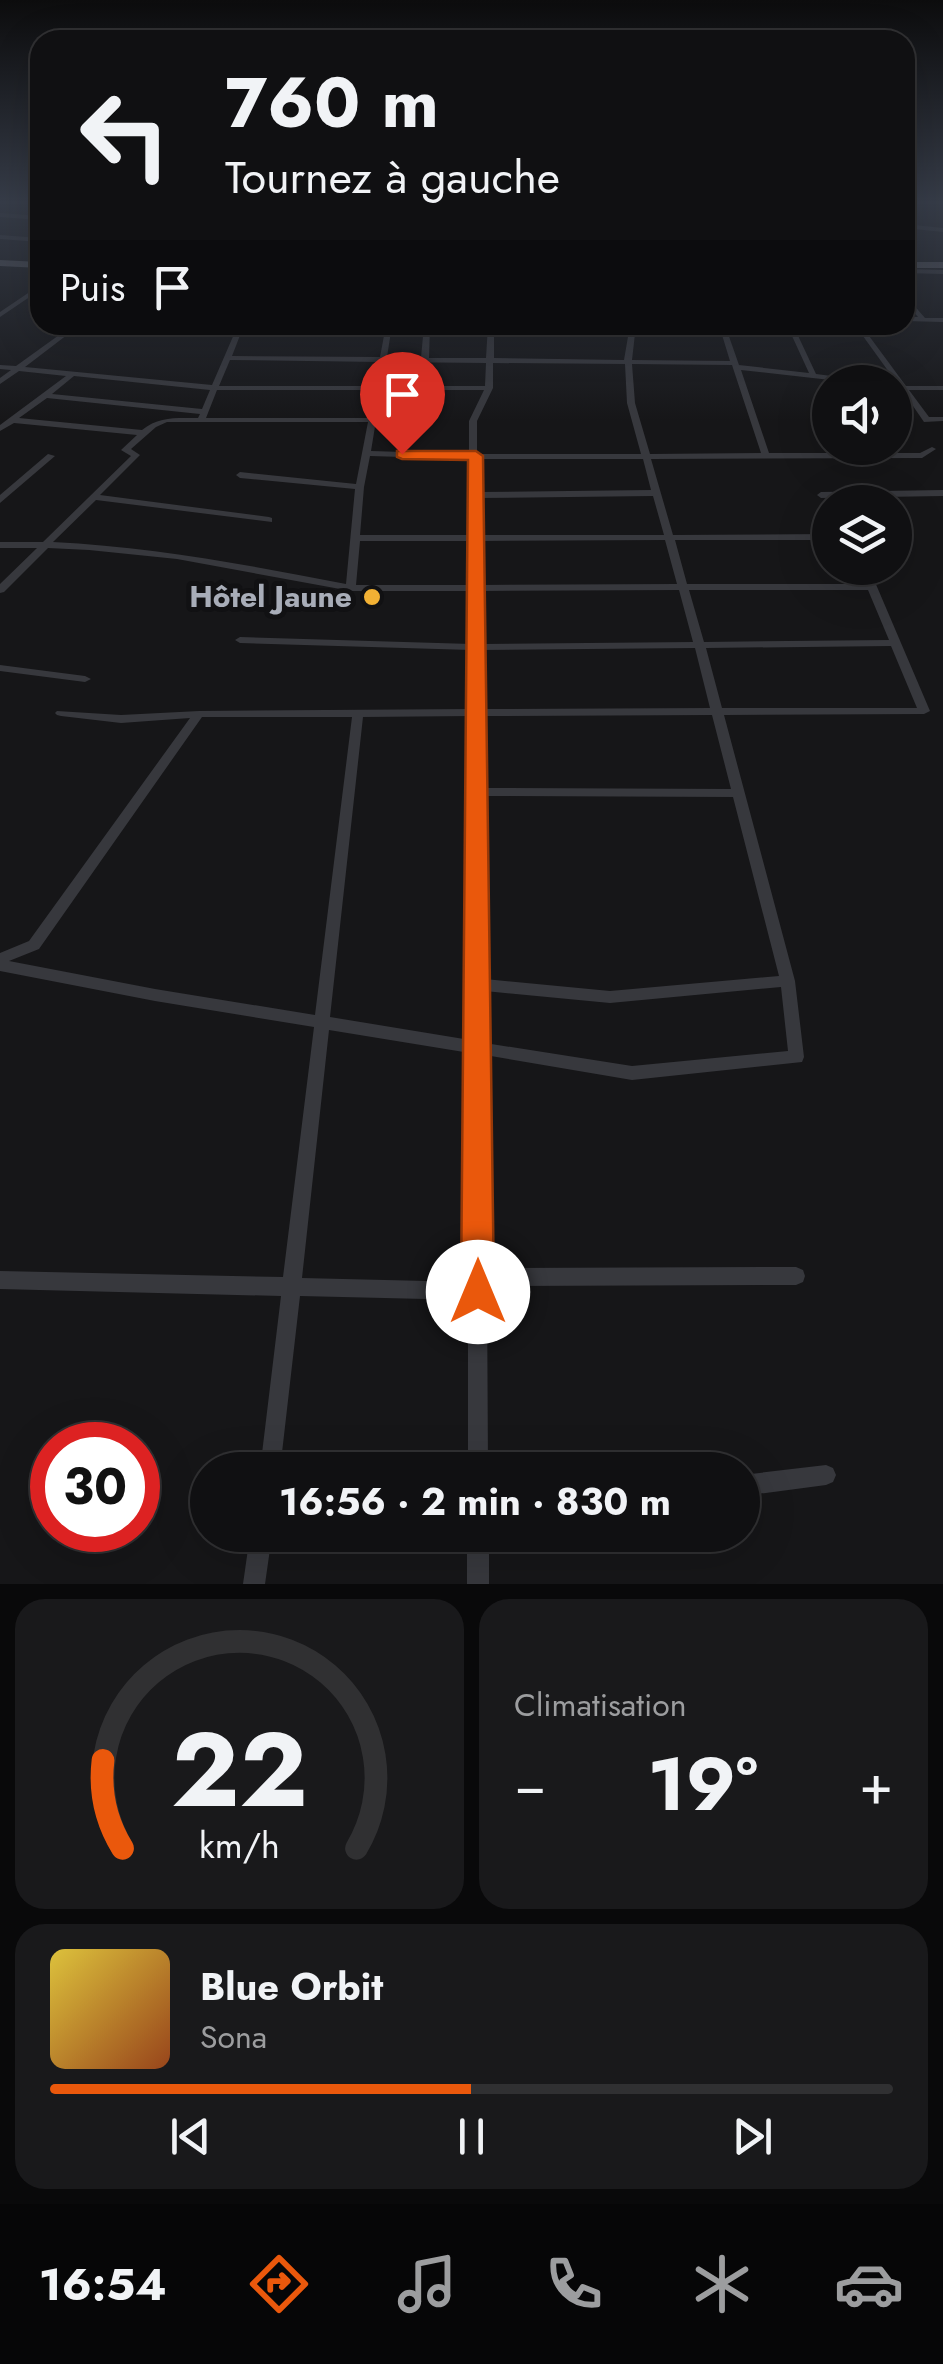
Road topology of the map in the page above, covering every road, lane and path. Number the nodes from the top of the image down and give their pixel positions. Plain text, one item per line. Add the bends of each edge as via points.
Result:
1 (30, 295) edge
2 (0, 302) edge
3 (17, 304) junction
4 (915, 310) edge
5 (0, 314) edge
6 (915, 320) edge
7 (924, 320) junction
8 (943, 320) edge
9 (64, 335) edge
10 (236, 335) edge
11 (388, 335) edge
12 (427, 335) edge
13 (491, 335) edge
14 (632, 335) edge
15 (726, 335) edge
16 (794, 335) edge
17 (865, 335) edge
18 (228, 358) junction
19 (384, 359) junction
20 (425, 360) junction
21 (492, 360) junction
22 (628, 360) junction
23 (736, 365) junction
24 (884, 365) edge
25 (0, 366) edge
26 (19, 368) junction
27 (73, 374) junction
28 (812, 376) joint
29 (0, 382) edge
30 (215, 388) junction
31 (489, 388) junction
32 (912, 388) edge
33 (943, 388) edge
34 (378, 389) junction
35 (44, 395) junction
36 (912, 403) edge
37 (203, 416) junction
38 (12, 420) junction
39 (370, 420) junction
40 (943, 420) edge
41 (0, 428) edge
42 (144, 433) junction
43 (932, 449) dead end
44 (366, 453) junction
45 (764, 454) junction
46 (643, 455) junction
47 (51, 456) dead end
48 (476, 456) junction
49 (240, 476) dead end
50 (360, 488) junction
51 (943, 492) edge
52 (655, 493) junction
53 (912, 493) edge
54 (476, 495) junction
55 (92, 497) junction
56 (0, 500) edge
57 (269, 520) dead end
58 (812, 537) edge
59 (357, 538) junction
60 (476, 538) junction
61 (668, 538) junction
62 (48, 543) junction
63 (0, 545) edge
64 (872, 586) joint
65 (476, 587) junction
66 (352, 588) junction
67 (684, 589) junction
68 (0, 590) edge
69 (240, 640) dead end
70 (699, 643) junction
71 (896, 643) junction
72 (475, 647) junction
73 (0, 668) edge
74 (85, 679) dead end
75 (718, 712) junction
76 (62, 713) dead end
77 (199, 714) junction
78 (358, 714) junction
79 (477, 714) junction
80 (478, 792) junction
81 (738, 793) junction
82 (0, 962) edge
83 (788, 982) junction
84 (477, 984) junction
85 (324, 1023) junction
86 (478, 1048) junction
87 (796, 1276) dead end
88 (0, 1280) edge
89 (478, 1284) junction
90 (294, 1287) junction
91 (272, 1452) edge
92 (478, 1452) edge
93 (826, 1474) dead end
94 (760, 1483) edge
95 (259, 1552) edge
96 (478, 1552) edge
97 (254, 1584) edge
98 (478, 1584) edge

1 - 3 street
2 - 3 street
3 - 5 street
4 - 7 street
6 - 7 street
7 - 8 street
9 - 26 street
10 - 18 street
11 - 19 street
12 - 20 street
13 - 21 street
14 - 22 street
15 - 23 street
16 - 28 street
17 - 24 street
18 - 19 street
18 - 30 street
19 - 20 street
19 - 34 street
20 - 21 street
21 - 22 street
21 - 31 street
22 - 23 street
22 - 46 street
23 - 28 street
23 - 45 street
25 - 26 street
26 - 27 street
26 - 29 street
27 - 30 street
27 - 35 street
30 - 34 street
30 - 37 street
31 - 34 street
31 - 48 street via 473,420
32 - 33 street
34 - 39 street
35 - 37 street
35 - 38 street
36 - 40 street via 926,420
37 - 39 street
37 - 42 street via 166,420
38 - 41 street
38 - 42 street
39 - 44 street
42 - 55 street via 125,450 136,454
43 - 45 street via 922,455
44 - 48 street
44 - 50 street
45 - 46 street
46 - 48 street
46 - 52 street
47 - 56 street
48 - 54 street
49 - 50 street
50 - 59 street
51 - 53 street
52 - 54 street
52 - 61 street
54 - 60 street
55 - 57 street
55 - 62 street
58 - 61 street
59 - 60 street
59 - 66 street
60 - 61 street
60 - 65 street
61 - 67 street
62 - 63 street
62 - 66 street via 267,568
62 - 68 street
64 - 67 street
64 - 71 street
65 - 66 street
65 - 67 street
65 - 72 street
67 - 70 street
69 - 72 street
70 - 71 street
70 - 72 street
70 - 75 street
71 - 75 street via 924,711
72 - 79 street
73 - 74 street
75 - 79 street
75 - 81 street
76 - 77 street via 121,720
77 - 78 street
77 - 82 street via 34,945
78 - 79 street
78 - 85 street
79 - 80 street
80 - 81 street
80 - 84 street
81 - 83 street
82 - 85 street
83 - 84 street via 610,998
83 - 86 street via 796,1057 632,1073
84 - 86 street
85 - 86 street
85 - 90 street
86 - 89 street
87 - 89 street
88 - 90 street
89 - 90 street
89 - 92 street
90 - 91 street
93 - 94 street
95 - 97 street
96 - 98 street

